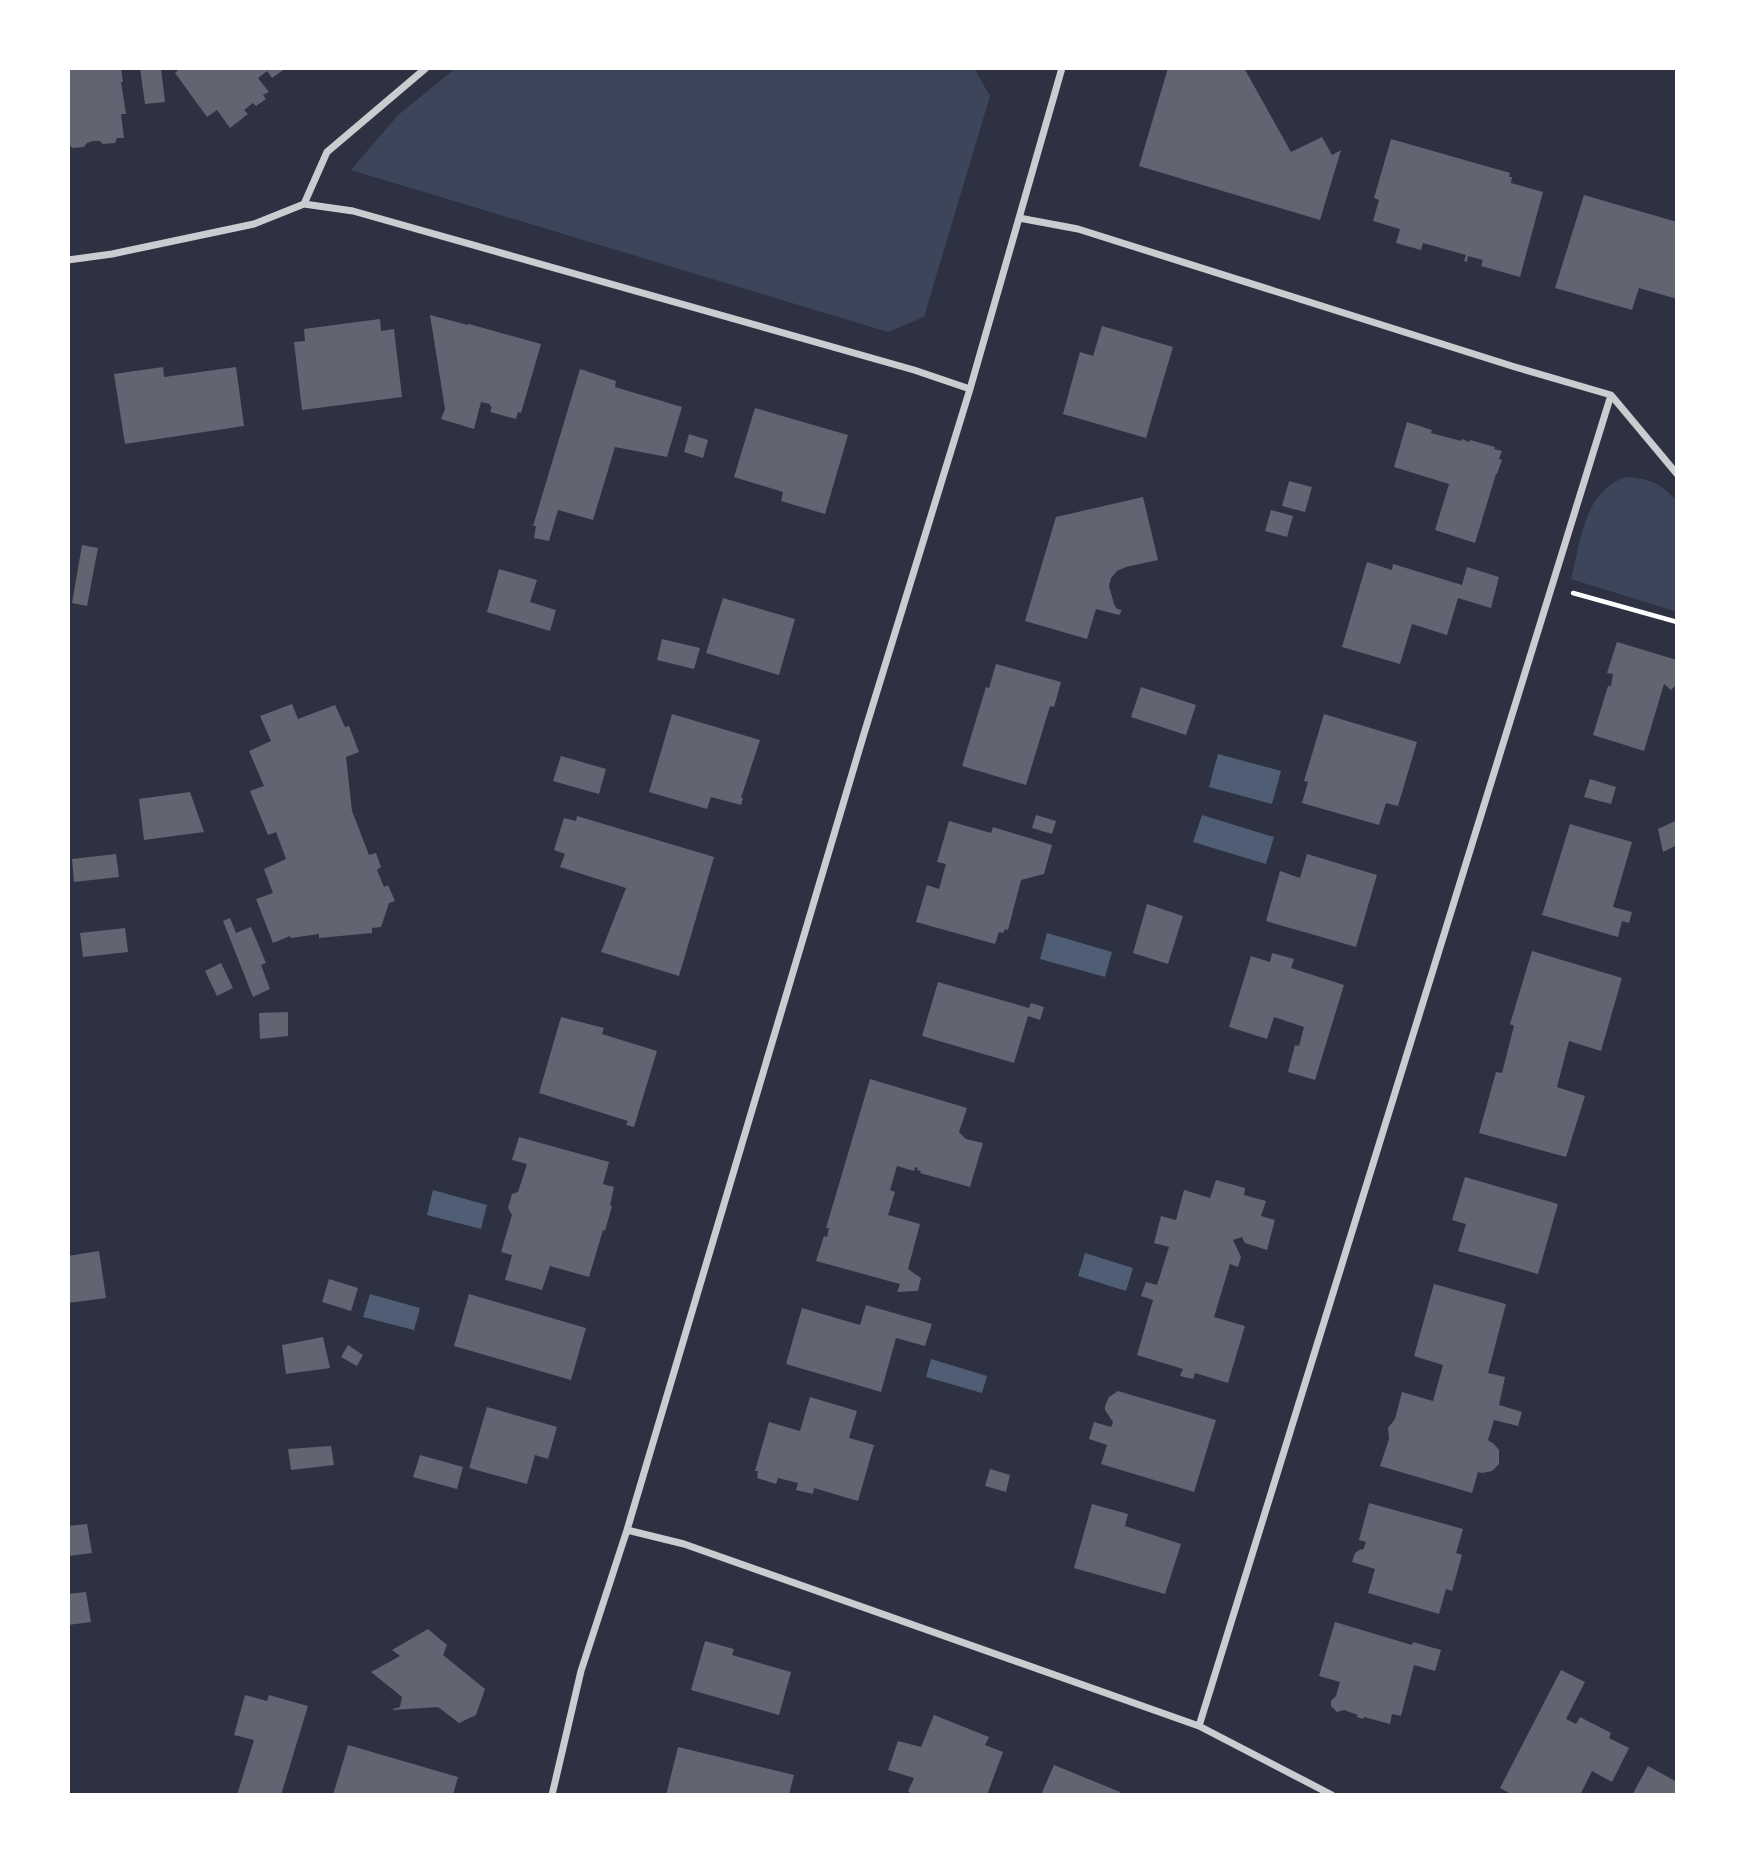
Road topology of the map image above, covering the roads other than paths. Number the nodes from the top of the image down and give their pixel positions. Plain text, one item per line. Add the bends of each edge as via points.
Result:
1 (426, 68) edge
2 (1062, 68) edge
3 (304, 204) junction
4 (1019, 218) junction
5 (68, 260) edge
6 (970, 389) junction
7 (1611, 394) junction
8 (1677, 474) edge
9 (627, 1530) junction
10 (1199, 1726) junction
11 (552, 1795) edge
12 (1332, 1795) edge

1 - 3 street via 327,152
2 - 4 street
3 - 5 street via 254,224
3 - 6 street via 366,215
4 - 6 street
4 - 7 street via 1078,229
6 - 9 street
7 - 8 street
7 - 10 street
9 - 10 street via 684,1544
9 - 11 street via 581,1671
10 - 12 street

